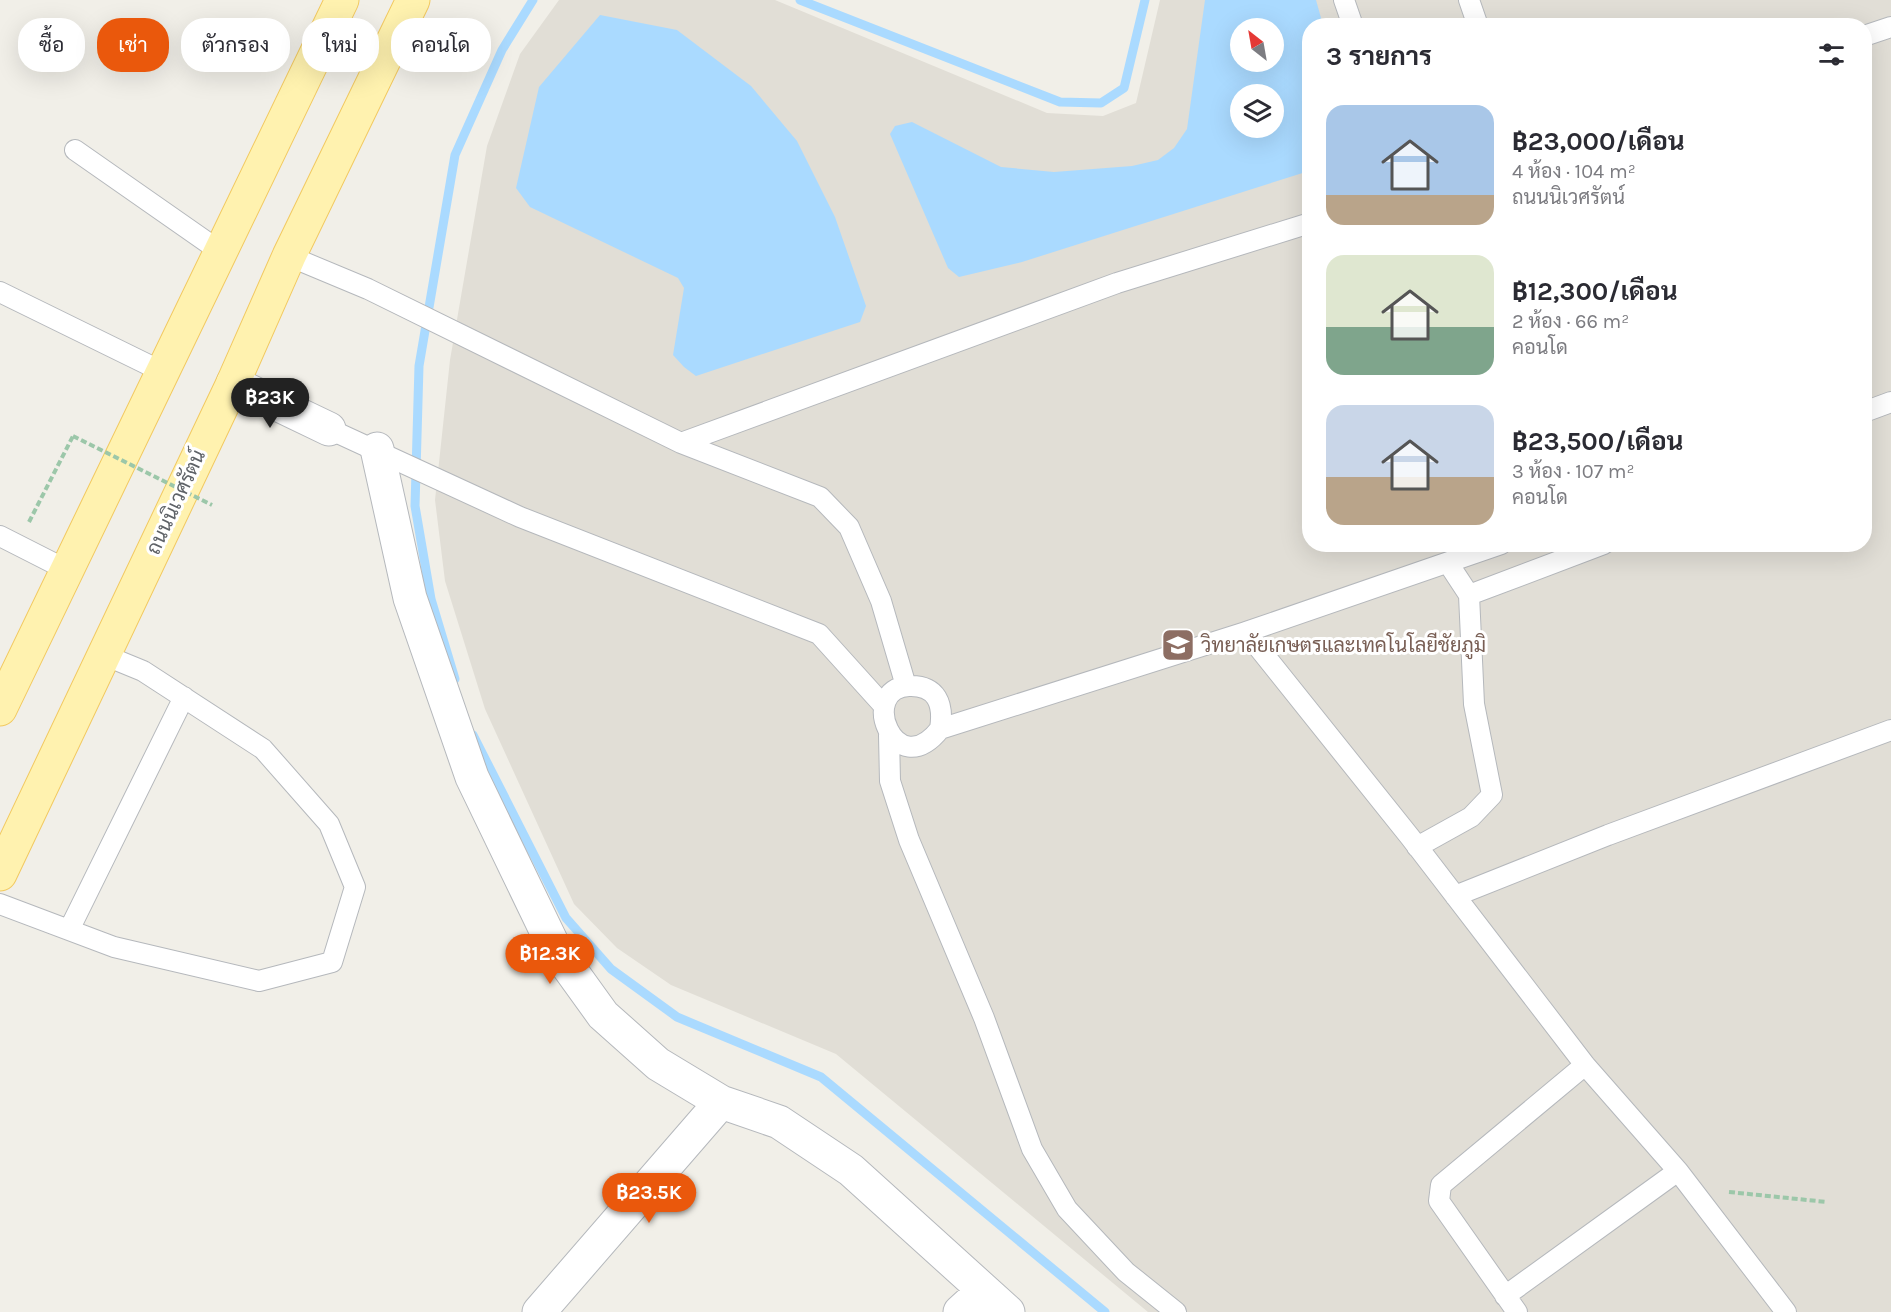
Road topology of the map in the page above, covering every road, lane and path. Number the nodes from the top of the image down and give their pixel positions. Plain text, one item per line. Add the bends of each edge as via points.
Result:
1 (342, 0) edge
2 (413, 0) edge
3 (1344, 0) edge
4 (1469, 0) edge
5 (1350, 18) edge
6 (1475, 18) edge
7 (1891, 27) edge
8 (1872, 33) edge
9 (75, 150) dead end
10 (1302, 225) edge
11 (221, 252) junction
12 (290, 256) junction
13 (0, 292) edge
14 (163, 372) junction
15 (233, 382) junction
16 (1891, 402) edge
17 (1872, 409) edge
18 (329, 429) joint
19 (681, 442) junction
20 (377, 449) junction
21 (212, 505) dead end
22 (9, 540) edge
23 (1479, 552) edge
24 (1583, 552) edge
25 (1448, 563) junction
26 (68, 570) junction
27 (1469, 595) junction
28 (1246, 632) junction
29 (104, 655) junction
30 (906, 686) junction
31 (184, 697) junction
32 (884, 706) junction
33 (0, 709) edge
34 (940, 729) junction
35 (1891, 730) edge
36 (890, 735) junction
37 (1417, 847) junction
38 (0, 874) edge
39 (1455, 896) junction
40 (0, 904) edge
41 (69, 930) junction
42 (1586, 1065) junction
43 (722, 1102) junction
44 (1678, 1171) junction
45 (1692, 1189) junction
46 (1827, 1202) dead end
47 (1505, 1296) junction
48 (972, 1302) edge
49 (539, 1312) edge
50 (1008, 1312) edge
51 (1176, 1312) edge
52 (1517, 1312) edge
53 (1786, 1312) edge

1 - 11 main road
2 - 12 main road, ถนนนิเวศรัตน์
3 - 5 lane
4 - 6 lane
7 - 8 lane
9 - 11 lane
10 - 19 lane via 1117,283
11 - 14 main road
12 - 15 main road, ถนนนิเวศรัตน์
12 - 19 lane via 368,289
13 - 14 lane
14 - 26 main road
15 - 18 street
15 - 29 main road, ถนนนิเวศรัตน์
16 - 17 lane
18 - 20 lane
19 - 30 lane via 820,497 849,526 881,601
20 - 32 lane via 520,516 819,634
20 - 43 street via 410,598 449,714 472,777 554,947 603,1015 658,1064
21 - 22 path, bridge via 73,436
22 - 26 lane
23 - 25 lane
24 - 27 lane
25 - 27 lane
25 - 28 lane
26 - 33 main road
27 - 37 lane via 1474,704 1492,795 1471,817
28 - 34 lane
28 - 37 lane
29 - 31 lane via 143,671
29 - 38 main road, ถนนนิเวศรัตน์
30 - 32 lane via 892,693
30 - 34 lane via 923,687 937,696 943,712
31 - 41 lane
31 - 41 lane via 263,749 328,824 355,887 332,962 259,981 114,947
32 - 36 lane via 883,722
34 - 36 lane via 931,741 917,746 902,744
35 - 39 lane
36 - 51 lane via 890,781 909,840 984,1018 1032,1149 1067,1209 1126,1272
37 - 39 lane
39 - 42 lane
40 - 41 lane
42 - 44 lane
42 - 47 lane via 1442,1185 1439,1200
43 - 48 street via 779,1122 851,1170
43 - 49 street
44 - 45 lane
44 - 47 lane
45 - 46 path
45 - 53 lane
47 - 52 lane
48 - 50 street

